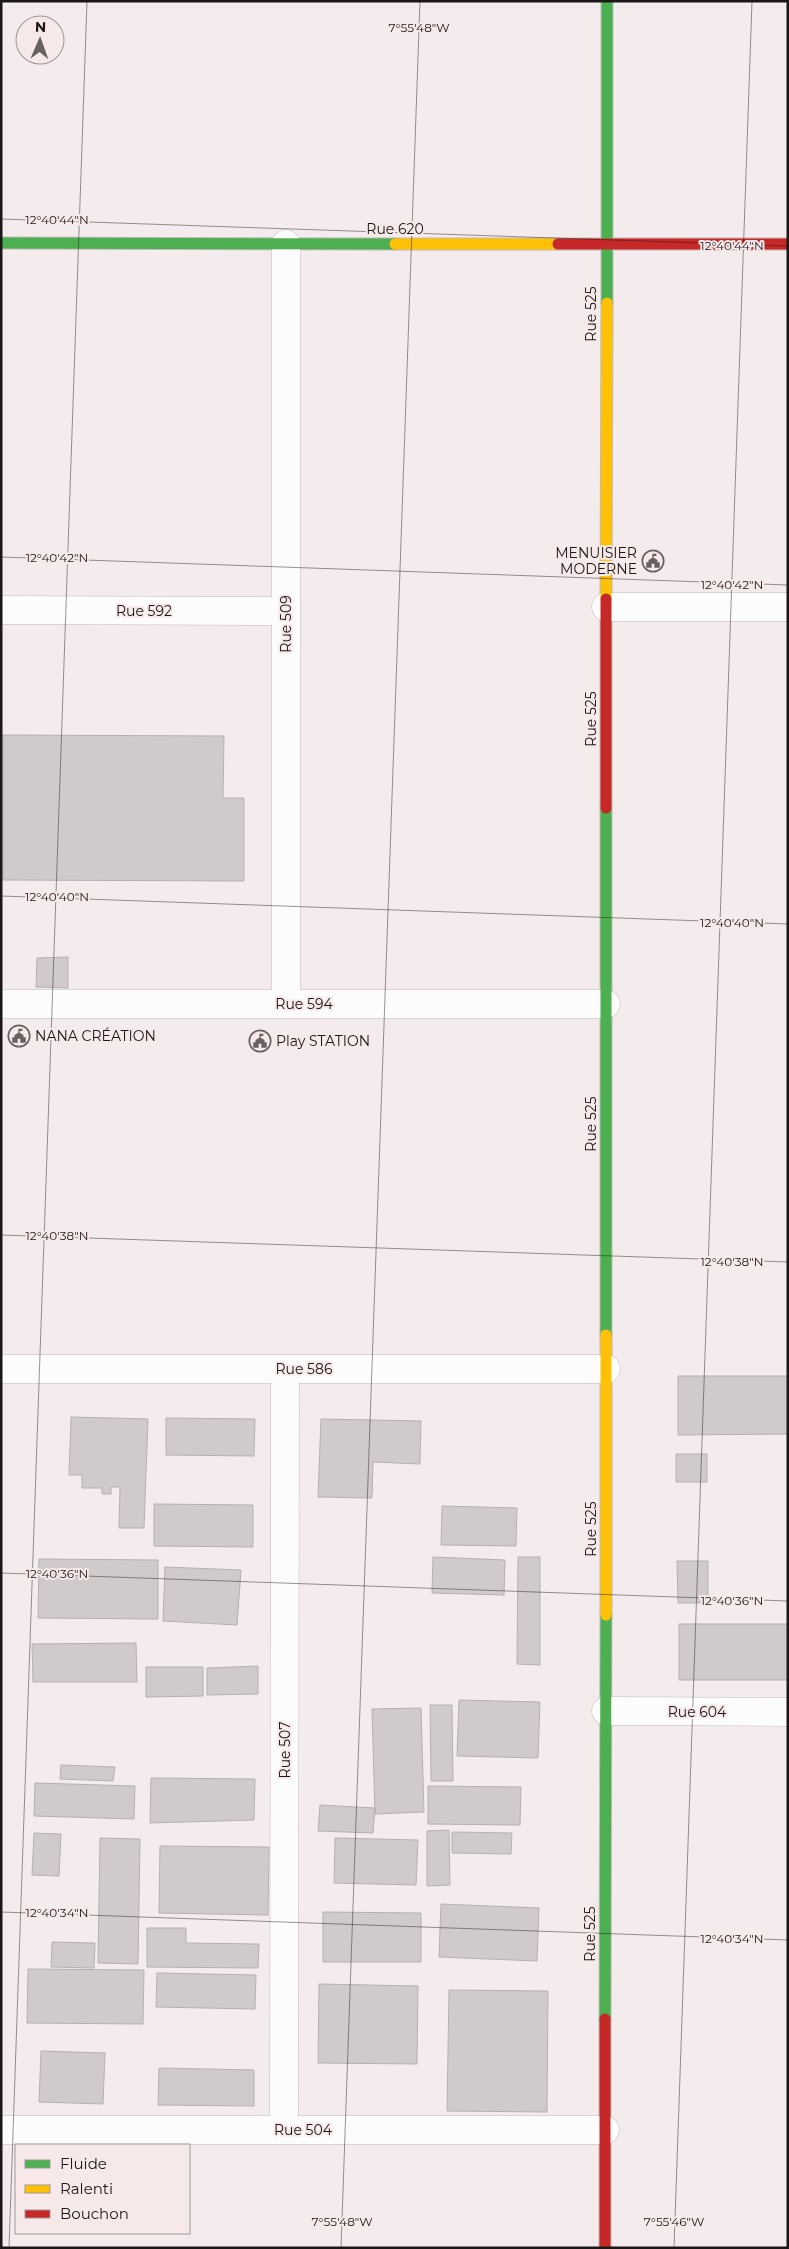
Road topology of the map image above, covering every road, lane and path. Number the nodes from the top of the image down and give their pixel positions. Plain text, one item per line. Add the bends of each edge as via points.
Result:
1 (607, 1) edge
2 (1, 244) edge
3 (286, 244) junction
4 (606, 244) junction
5 (788, 244) edge
6 (606, 607) junction
7 (788, 607) edge
8 (1, 610) edge
9 (286, 611) junction
10 (1, 1004) edge
11 (286, 1004) junction
12 (606, 1004) junction
13 (1, 1369) edge
14 (285, 1369) junction
15 (606, 1369) junction
16 (606, 1711) junction
17 (788, 1712) edge
18 (1, 2130) edge
19 (284, 2130) junction
20 (605, 2130) junction
21 (605, 2248) edge

1 - 4 street, Rue 525
2 - 3 street, Rue 620
3 - 4 street, Rue 620
3 - 9 street, Rue 509
4 - 5 street, Rue 620
4 - 6 street, Rue 525
6 - 7 street
6 - 12 street, Rue 525
8 - 9 street, Rue 592
9 - 11 street, Rue 509
10 - 11 street, Rue 594
11 - 12 street, Rue 594
12 - 15 street, Rue 525
13 - 14 street, Rue 586
14 - 15 street, Rue 586
14 - 19 street, Rue 507
15 - 16 street, Rue 525
16 - 17 street, Rue 604
16 - 20 street, Rue 525
18 - 19 street, Rue 504
19 - 20 street, Rue 504
20 - 21 street, Rue 525

